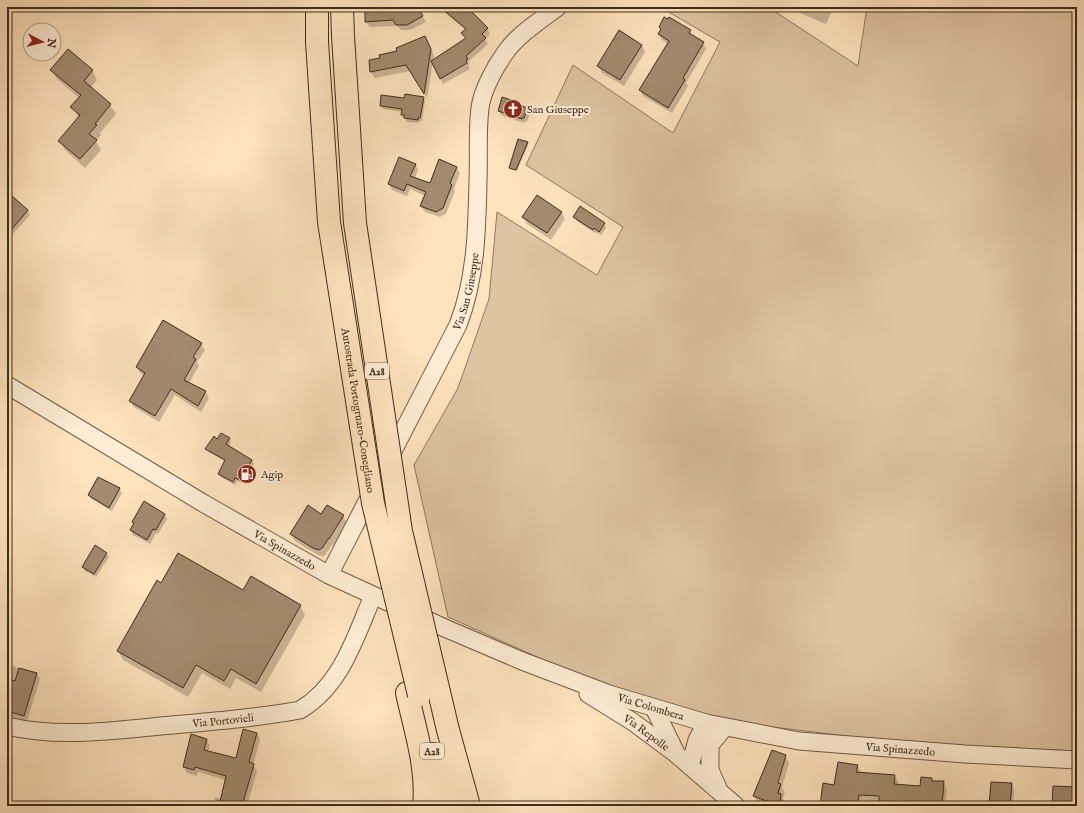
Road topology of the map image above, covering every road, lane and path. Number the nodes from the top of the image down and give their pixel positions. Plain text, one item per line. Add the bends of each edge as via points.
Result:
1 (317, 7) edge
2 (342, 7) edge
3 (558, 7) edge
4 (7, 384) edge
5 (329, 575) junction
6 (373, 596) junction
7 (578, 683) junction
8 (413, 694) junction
9 (654, 708) junction
10 (706, 723) junction
11 (7, 726) edge
12 (725, 727) junction
13 (449, 734) junction
14 (676, 754) junction
15 (1077, 760) edge
16 (690, 766) junction
17 (719, 790) junction
18 (424, 806) edge
19 (446, 806) edge
20 (469, 806) edge
21 (480, 806) edge
22 (736, 806) edge

1 - 8 highway, Autostrada Portogruaro-Conegliano / A28, bridge via 317,42 330,222 373,503 380,580
2 - 13 highway, A28, bridge via 355,223 401,531
3 - 5 street, Via San Giuseppe via 506,51 490,78 480,106 475,247 465,306 458,325
4 - 5 street, Via Spinazzedo via 203,503
5 - 6 street, Via Spinazzedo
6 - 7 street, Via Spinazzedo
6 - 11 street, Via Portovieli via 347,657 332,681 322,694 300,710 86,732 54,733
7 - 9 street, Via Colombera
7 - 14 street, Via Repolle via 594,699 634,722
8 - 18 highway via 422,760
8 - 19 highway, A28
9 - 10 street, Via Colombera
9 - 14 street, Via Repolle
10 - 12 street, Via Colombera
10 - 16 street via 697,740
12 - 15 street, Via Spinazzedo via 799,741
12 - 17 street, Via Repolle via 710,745 710,770
13 - 20 highway, A28
13 - 21 highway via 476,791
14 - 16 street, Via Repolle
16 - 17 street, Via Repolle
17 - 22 street, Via Repolle

